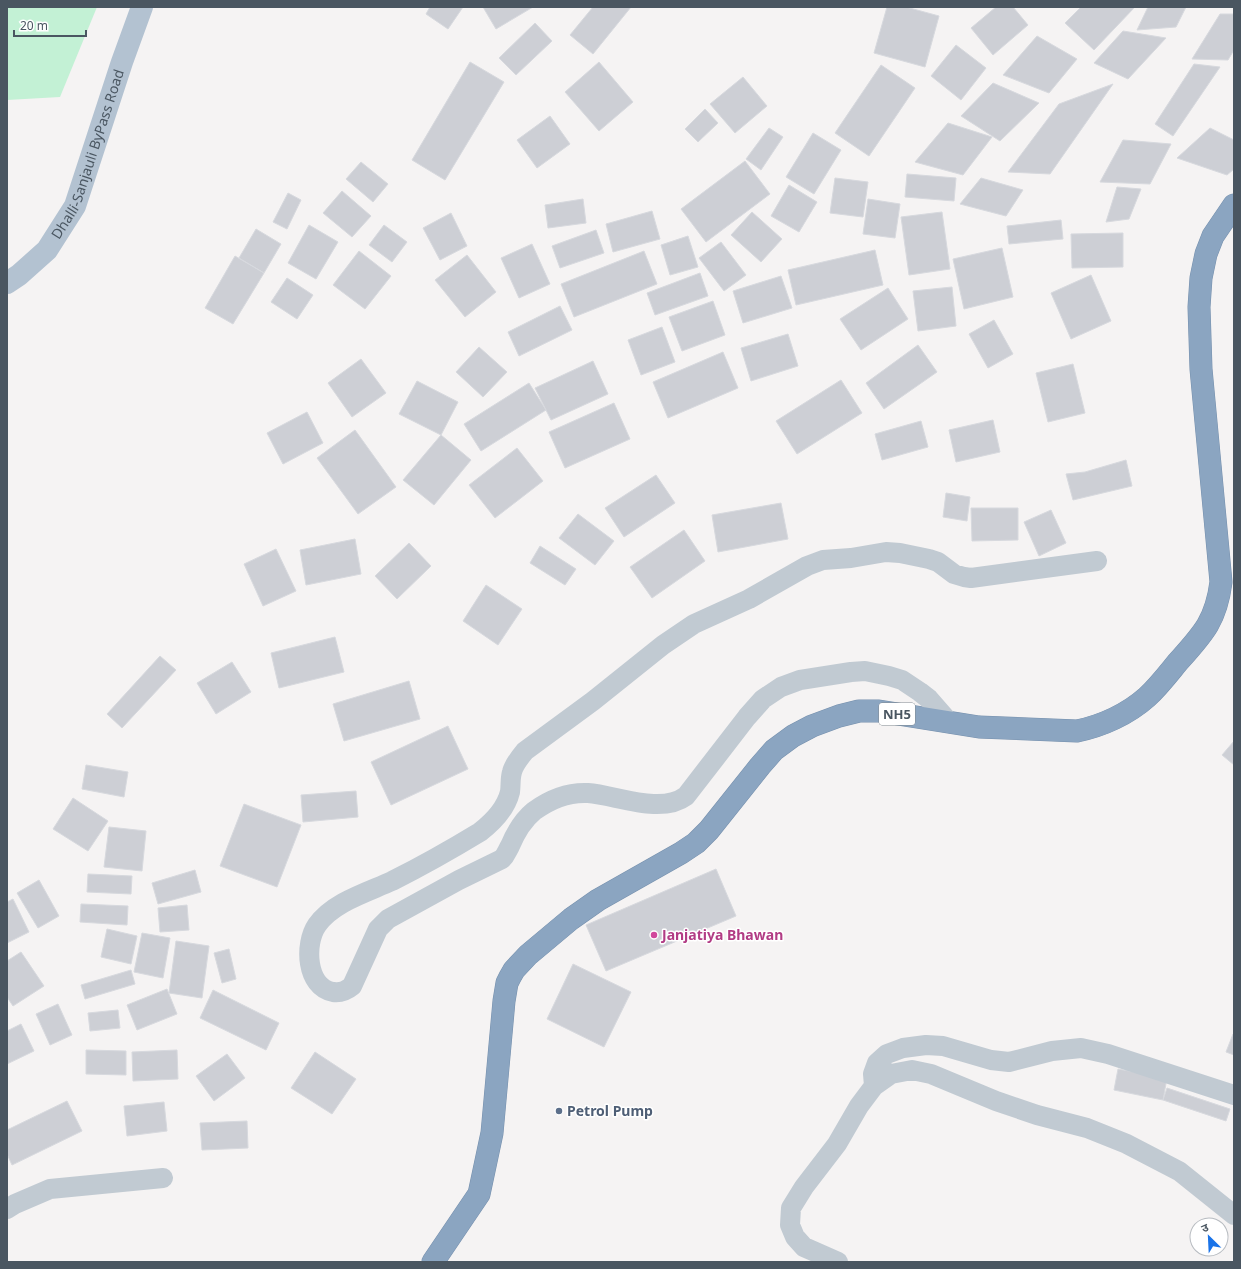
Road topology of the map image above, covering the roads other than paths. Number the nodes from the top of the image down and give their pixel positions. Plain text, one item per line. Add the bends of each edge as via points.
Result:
1 (142, 7) edge
2 (1234, 205) edge
3 (7, 283) edge
4 (1097, 561) dead end
5 (950, 723) junction
6 (874, 1086) junction
7 (1234, 1094) edge
8 (163, 1178) dead end
9 (7, 1209) edge
10 (1234, 1215) edge
11 (433, 1262) edge
12 (838, 1262) edge

1 - 3 main road, Dhalli-Sanjauli ByPass Road via 75,206 47,250
2 - 5 highway, NH5 via 1213,236 1206,254 1199,307 1201,369 1221,582 1218,603 1211,622 1148,696 1126,712 1090,729 1077,731 979,727
4 - 5 street via 971,578 954,574 938,562 900,553 886,552 823,560 796,572 749,600 694,624 525,751 512,772 510,792 503,807 491,823 480,832 327,914 316,926 310,940 308,955 314,976 318,984 329,991 347,991 352,986 378,929 384,923 459,880 502,859 519,829 533,812 557,798 588,793 662,804 682,799 759,704 787,685 800,680 851,672 878,673 911,685 929,699
5 - 11 highway, NH5 via 879,711 859,711 812,726 793,736 774,750 696,843 598,900 528,955 514,970 507,983 492,1133 479,1194
6 - 7 street via 873,1074 878,1063 887,1054 903,1048 943,1046 991,1060 1009,1062 1052,1051 1081,1048 1108,1054
6 - 10 street via 891,1074 912,1070 931,1074 996,1101 1086,1128 1127,1144 1178,1171
6 - 12 street via 837,1144 791,1208 790,1225 795,1237 804,1247
8 - 9 street via 50,1189

